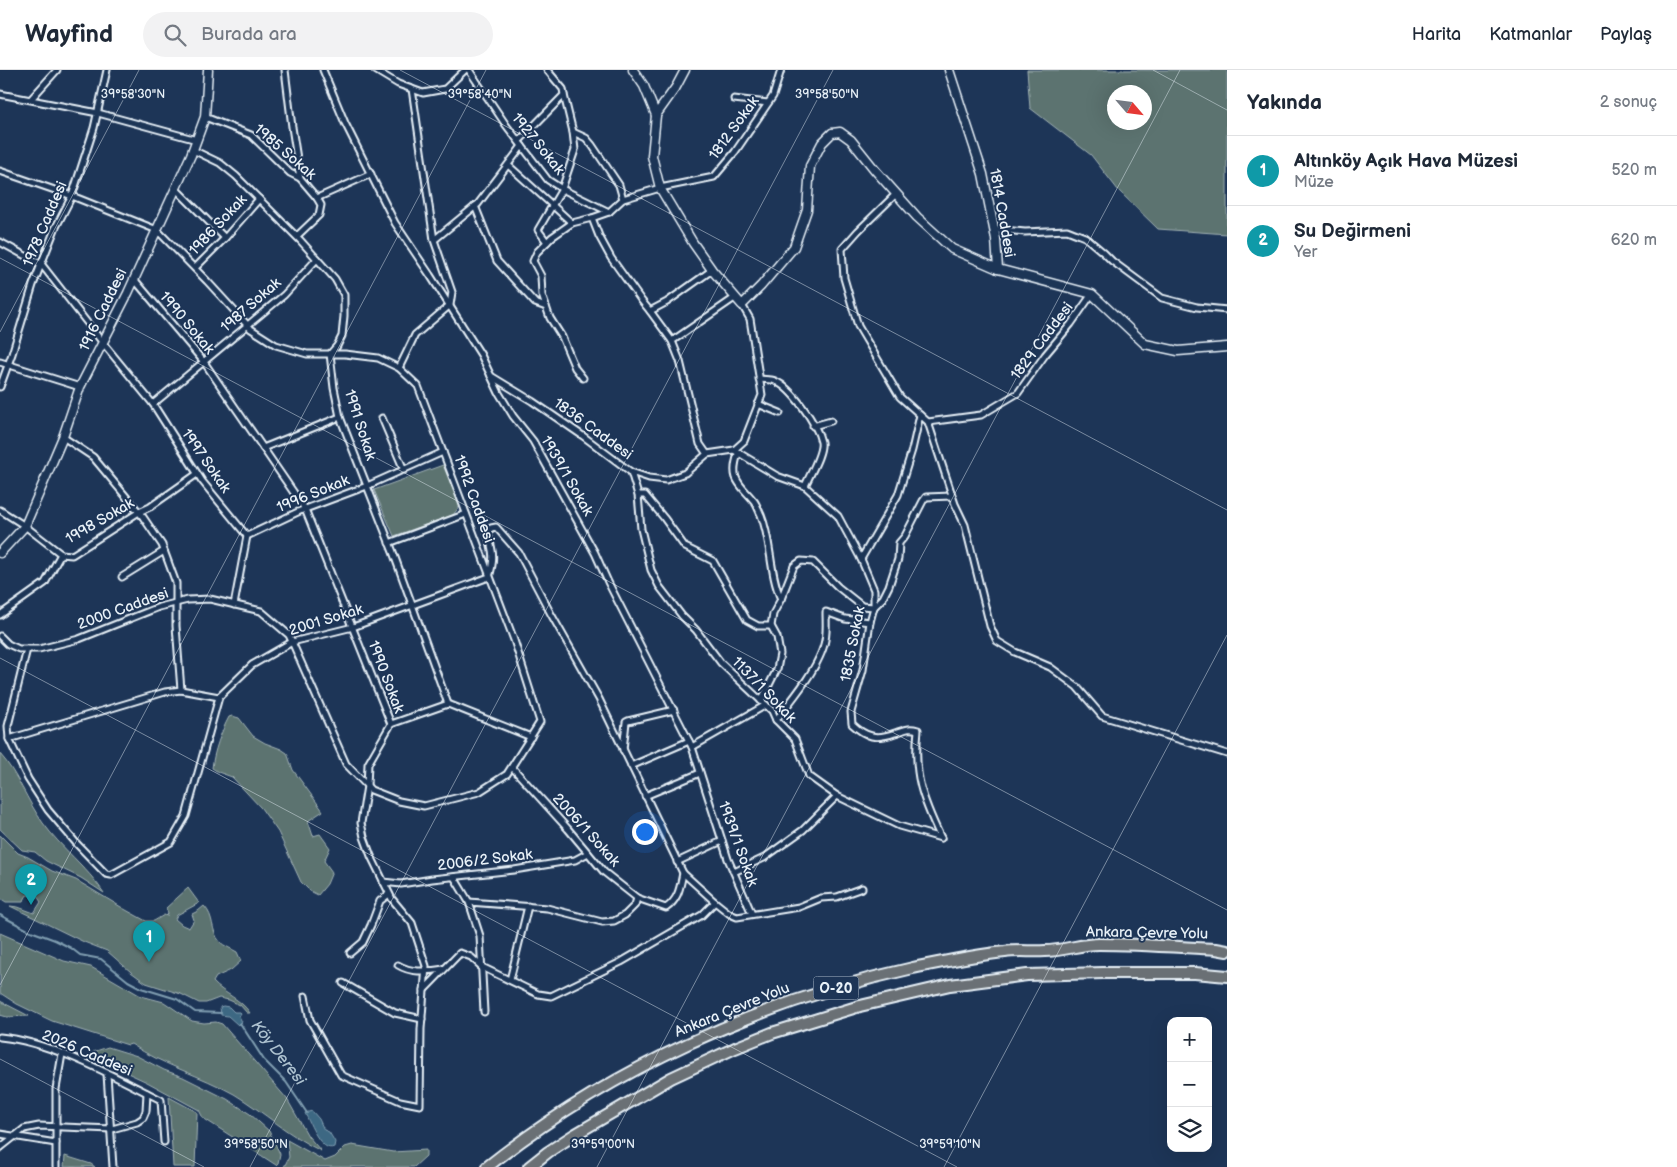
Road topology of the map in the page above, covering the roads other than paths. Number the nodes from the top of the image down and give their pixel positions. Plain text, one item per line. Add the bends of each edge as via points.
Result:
1 (58, 70) edge
2 (107, 70) edge
3 (208, 70) edge
4 (286, 70) edge
5 (322, 70) edge
6 (467, 70) edge
7 (547, 70) edge
8 (633, 70) edge
9 (685, 70) edge
10 (781, 70) edge
11 (949, 70) edge
12 (379, 71) edge
13 (412, 89) junction
14 (0, 94) edge
15 (564, 95) junction
16 (31, 99) junction
17 (734, 99) dead end
18 (768, 102) junction
19 (98, 113) junction
20 (656, 115) junction
21 (205, 117) junction
22 (573, 132) junction
23 (197, 140) junction
24 (521, 144) junction
25 (193, 150) junction
26 (508, 165) junction
27 (0, 171) edge
28 (371, 174) junction
29 (300, 178) junction
30 (660, 188) junction
31 (176, 189) junction
32 (562, 189) junction
33 (896, 194) junction
34 (72, 196) junction
35 (317, 198) junction
36 (623, 198) junction
37 (259, 199) junction
38 (474, 206) junction
39 (553, 206) junction
40 (610, 212) junction
41 (592, 218) junction
42 (572, 223) junction
43 (994, 229) junction
44 (157, 230) junction
45 (297, 236) junction
46 (225, 238) junction
47 (434, 240) junction
48 (0, 242) edge
49 (547, 242) junction
50 (317, 259) junction
51 (42, 265) junction
52 (195, 268) junction
53 (998, 269) junction
54 (712, 270) junction
55 (134, 279) junction
56 (1092, 294) junction
57 (736, 297) junction
58 (450, 305) junction
59 (742, 305) junction
60 (546, 308) junction
61 (1227, 310) edge
62 (650, 311) junction
63 (248, 325) junction
64 (672, 340) junction
65 (102, 343) junction
66 (1227, 348) edge
67 (330, 354) junction
68 (0, 362) edge
69 (204, 362) junction
70 (8, 365) junction
71 (399, 368) junction
72 (491, 376) junction
73 (583, 378) dead end
74 (759, 379) junction
75 (0, 387) edge
76 (80, 387) junction
77 (153, 404) junction
78 (758, 404) junction
79 (780, 413) dead end
80 (920, 415) junction
81 (340, 417) junction
82 (382, 418) dead end
83 (831, 421) dead end
84 (928, 422) junction
85 (813, 426) junction
86 (63, 438) junction
87 (263, 448) junction
88 (443, 452) junction
89 (736, 452) junction
90 (707, 454) junction
91 (404, 470) junction
92 (631, 472) junction
93 (197, 474) junction
94 (367, 486) junction
95 (805, 486) junction
96 (638, 495) junction
97 (952, 496) junction
98 (305, 509) junction
99 (0, 510) edge
100 (139, 512) junction
101 (466, 514) junction
102 (25, 526) junction
103 (247, 536) junction
104 (389, 543) junction
105 (164, 551) junction
106 (0, 553) edge
107 (61, 554) junction
108 (861, 559) junction
109 (489, 576) junction
110 (122, 577) dead end
111 (781, 599) junction
112 (176, 602) junction
113 (234, 605) junction
114 (412, 605) junction
115 (874, 607) junction
116 (0, 616) edge
117 (870, 622) junction
118 (771, 626) junction
119 (353, 627) junction
120 (0, 636) edge
121 (292, 642) junction
122 (27, 649) junction
123 (181, 690) junction
124 (219, 697) junction
125 (761, 701) junction
126 (448, 704) junction
127 (766, 705) junction
128 (674, 710) junction
129 (776, 720) junction
130 (391, 724) junction
131 (531, 737) junction
132 (10, 740) junction
133 (691, 744) junction
134 (623, 750) junction
135 (1227, 754) edge
136 (631, 766) junction
137 (512, 767) junction
138 (700, 773) junction
139 (367, 786) junction
140 (645, 796) junction
141 (838, 796) junction
142 (941, 838) joint
143 (722, 841) junction
144 (588, 853) junction
145 (677, 862) junction
146 (734, 872) junction
147 (683, 873) junction
148 (454, 876) junction
149 (384, 882) junction
150 (862, 888) dead end
151 (389, 894) junction
152 (638, 898) junction
153 (469, 902) junction
154 (715, 902) junction
155 (528, 906) junction
156 (752, 914) junction
157 (1227, 951) edge
158 (350, 953) dead end
159 (398, 966) dead end
160 (482, 967) junction
161 (444, 969) junction
162 (425, 971) junction
163 (1227, 976) edge
164 (510, 980) junction
165 (344, 983) dead end
166 (424, 990) junction
167 (305, 996) dead end
168 (484, 1012) dead end
169 (422, 1019) junction
170 (0, 1037) edge
171 (62, 1054) junction
172 (107, 1074) junction
173 (147, 1093) junction
174 (56, 1127) junction
175 (112, 1129) junction
176 (0, 1134) edge
177 (14, 1136) junction
178 (164, 1142) dead end
179 (56, 1143) junction
180 (0, 1148) edge
181 (56, 1167) edge
182 (113, 1167) edge
183 (487, 1167) edge
184 (529, 1167) edge

1 - 16 street
2 - 19 street, 1978 Caddesi
3 - 21 street, 1916 Caddesi
4 - 29 street
5 - 28 street, 1939/1 Sokak
6 - 13 street via 445,89 423,93
6 - 24 street, 1927 Sokak
7 - 15 street via 563,89
8 - 20 street via 644,86
9 - 20 street
10 - 18 street, 1812 Sokak
11 - 43 street, 1814 Caddesi via 983,174
12 - 13 street
13 - 47 street
14 - 16 street
15 - 22 street
15 - 24 street
16 - 19 street
17 - 18 street
18 - 30 street, 1812 Sokak via 714,177
19 - 23 street
19 - 34 street, 1978 Caddesi
20 - 30 street via 652,156
21 - 23 street, 1916 Caddesi
21 - 29 street, 1985 Sokak via 251,135 290,173
22 - 32 street via 575,150
22 - 36 street via 592,145 620,186
23 - 25 street, 1916 Caddesi
24 - 26 street
24 - 32 street, 1927 Sokak via 548,180
25 - 31 street, 1916 Caddesi
25 - 37 street via 220,163
26 - 38 street
26 - 39 street
27 - 34 street
28 - 35 street
28 - 58 street, 1939/1 Sokak via 395,223
29 - 35 street, 1985 Sokak
30 - 36 street
30 - 54 street
31 - 44 street, 1916 Caddesi
31 - 46 street
32 - 39 street
32 - 40 street, 1927 Sokak
33 - 53 street via 952,249
33 - 59 street via 851,140 840,132 832,133 822,143 810,166 807,210 794,247
33 - 80 street via 842,249 844,278 858,326 900,397
34 - 44 street
34 - 51 street, 1978 Caddesi
35 - 45 street via 319,215
36 - 40 street
37 - 45 street
37 - 46 street, 1986 Sokak
38 - 47 street
38 - 60 street via 497,261 536,303
39 - 42 street
39 - 49 street via 538,230
40 - 41 street
41 - 42 street
41 - 62 street via 611,258
42 - 49 street
43 - 53 street, 1814 Caddesi
43 - 61 street via 1025,232 1067,230 1085,237 1162,298
44 - 52 street, 1992 Caddesi
44 - 55 street, 1916 Caddesi
45 - 50 street
46 - 52 street, 1986 Sokak
47 - 58 street via 452,292
48 - 51 street
49 - 60 street via 536,252 533,261 541,276
50 - 63 street, 1987 Sokak via 284,296
50 - 67 street via 344,295 342,336
51 - 65 street, 1997 Sokak
51 - 70 street, 1978 Caddesi
52 - 63 street, 1992 Caddesi
53 - 56 street, 1814 Caddesi
54 - 57 street
54 - 62 street
55 - 65 street, 1916 Caddesi
55 - 69 street, 1990 Sokak
56 - 66 street via 1145,344 1178,351
56 - 84 street, 1829 Caddesi via 1018,393 981,415
57 - 59 street
57 - 64 street
58 - 71 street via 415,335
58 - 72 street, 1939/1 Sokak
59 - 74 street via 750,319
60 - 73 street
62 - 64 street
63 - 67 street, 1992 Caddesi via 276,345 307,354
63 - 69 street, 1987 Sokak
64 - 90 street via 700,444
65 - 76 street, 1916 Caddesi
65 - 77 street, 1997 Sokak
67 - 71 street, 1992 Caddesi via 378,358
67 - 81 street, 1991 Sokak
68 - 70 street
69 - 77 street, 1987 Sokak
69 - 87 street, 1990 Sokak
70 - 75 street, 1978 Caddesi
70 - 76 street
71 - 88 street, 1992 Caddesi via 418,386
72 - 92 street, 1836 Caddesi via 569,426
72 - 128 street, 1939/1 Sokak via 558,484
74 - 78 street via 762,395
74 - 85 street via 774,381 792,394
76 - 86 street, 1916 Caddesi
77 - 93 street, 1997 Sokak
78 - 79 street
78 - 89 street via 744,441
80 - 84 street
80 - 108 street via 898,495
81 - 87 street
81 - 94 street, 1991 Sokak
82 - 91 street
83 - 85 street
84 - 97 street
85 - 95 street via 821,443 820,453
86 - 100 street via 93,457
86 - 102 street, 1916 Caddesi
87 - 98 street, 1990 Sokak
88 - 91 street, 1996 Sokak
88 - 101 street, 1992 Caddesi
89 - 90 street
89 - 95 street, 1835 Sokak via 777,476
89 - 111 street via 738,484 756,503 766,527 776,589
90 - 92 street, 1836 Caddesi via 685,473 666,480
91 - 94 street, 1996 Sokak
92 - 96 street, 1137/1 Sokak
93 - 100 street, 1998 Sokak
93 - 103 street, 1997 Sokak
94 - 98 street, 1996 Sokak
94 - 104 street, 1991 Sokak
95 - 108 street, 1835 Sokak via 838,516
96 - 118 street via 644,495 685,547 713,561 747,620 758,626
96 - 125 street, 1137/1 Sokak via 641,529 651,570 659,586 721,663
97 - 115 street via 926,497 923,501 900,543 889,586
97 - 135 street via 965,525 990,626 997,641 1050,667 1077,688 1102,716
98 - 103 street, 1996 Sokak
98 - 119 street, 1990 Sokak
99 - 102 street
100 - 105 street
100 - 107 street, 1998 Sokak via 72,555
101 - 104 street
101 - 109 street, 1992 Caddesi
102 - 106 street, 1916 Caddesi
102 - 107 street
103 - 113 street
104 - 114 street, 1991 Sokak
105 - 110 street
105 - 112 street via 176,583
107 - 116 street, 1998 Sokak via 45,583
108 - 115 street, 1835 Sokak via 874,590
109 - 114 street, 2001 Sokak
109 - 131 street, 1992 Caddesi via 540,722
109 - 134 street via 494,561 488,534 491,528 496,527 520,553 550,614 599,698
111 - 115 street via 794,566 801,560 814,562 862,606
111 - 118 street
112 - 113 street, 2000 Caddesi via 210,599
112 - 122 street, 2000 Caddesi via 79,639 39,650
112 - 123 street
113 - 121 street, 2000 Caddesi via 260,612 289,635
114 - 119 street, 2001 Sokak
114 - 126 street, 1991 Sokak
115 - 117 street, 1835 Sokak
117 - 129 street via 845,619 826,612 826,640 819,658
117 - 142 street, 1835 Sokak via 863,670 851,712 852,724 863,734 880,738 908,727 918,730 918,780 926,807
118 - 125 street via 780,654 777,669
119 - 121 street, 2001 Sokak
119 - 130 street, 1990 Sokak
120 - 122 street, 2000 Caddesi via 8,644
121 - 124 street, 2001 Sokak via 252,666
121 - 139 street, 2000 Caddesi via 346,764
122 - 132 street via 8,726
123 - 124 street
123 - 132 street via 165,692
124 - 132 street via 186,816 171,842 111,875 106,874 48,810 28,779
125 - 127 street, 1137/1 Sokak
126 - 130 street
126 - 131 street
127 - 129 street, 1137/1 Sokak
127 - 133 street
128 - 133 street, 1939/1 Sokak
128 - 134 street via 626,722
129 - 141 street, 1137/1 Sokak via 795,739 809,776
130 - 139 street, 1990 Sokak via 368,764
131 - 137 street, 1992 Caddesi
133 - 136 street
133 - 138 street, 1939/1 Sokak
134 - 136 street
136 - 140 street
137 - 139 street, 1992 Caddesi via 507,774 479,792 424,806 399,802
137 - 144 street, 2006/1 Sokak
138 - 140 street
138 - 143 street, 1939/1 Sokak
139 - 149 street, 1990 Sokak via 361,823
140 - 145 street
141 - 142 street, 1137/1 Sokak via 899,826
141 - 146 street via 802,830 764,858
143 - 145 street
143 - 146 street, 1939/1 Sokak
144 - 148 street, 2006/2 Sokak via 575,860
144 - 152 street, 2006/1 Sokak via 604,872
145 - 147 street
146 - 156 street, 1939/1 Sokak
147 - 152 street, 2006/1 Sokak via 679,894 666,908
147 - 154 street
148 - 149 street, 2006/2 Sokak via 401,884
148 - 153 street
149 - 151 street, 1990 Sokak
150 - 156 street via 799,907
151 - 158 street via 380,901 363,942
151 - 162 street, 1990 Sokak via 412,923
152 - 155 street via 636,905 625,915 614,921 602,922
153 - 155 street
153 - 160 street via 480,936
154 - 156 street via 733,916
154 - 164 street via 702,915 621,962 551,996 538,994
155 - 164 street
157 - 183 highway, Ankara Çevre Yolu / O-20 via 1097,944 1046,951 1006,952 876,976 817,993 762,1011 655,1059 553,1118
159 - 162 street via 416,972
160 - 161 street via 460,952
160 - 164 street
160 - 168 street
161 - 162 street
161 - 166 street
162 - 166 street, 1990 Sokak
163 - 184 highway, O-20 via 1195,972 1027,975 950,985 860,1006 772,1033 671,1078 574,1135
165 - 169 street via 395,1012
166 - 169 street, 1990 Sokak
167 - 169 street, 1990 Sokak via 310,1020 342,1075 400,1101 420,1105
170 - 171 street, 2026 Caddesi via 52,1048
171 - 172 street, 2026 Caddesi
171 - 174 street via 56,1089
172 - 173 street, 2026 Caddesi
172 - 175 street
173 - 175 street via 143,1118
173 - 178 street, 2026 Caddesi via 161,1100
174 - 175 street
174 - 177 street via 24,1129
174 - 179 street
175 - 182 street
176 - 177 street
177 - 179 street
177 - 180 street
179 - 181 street

